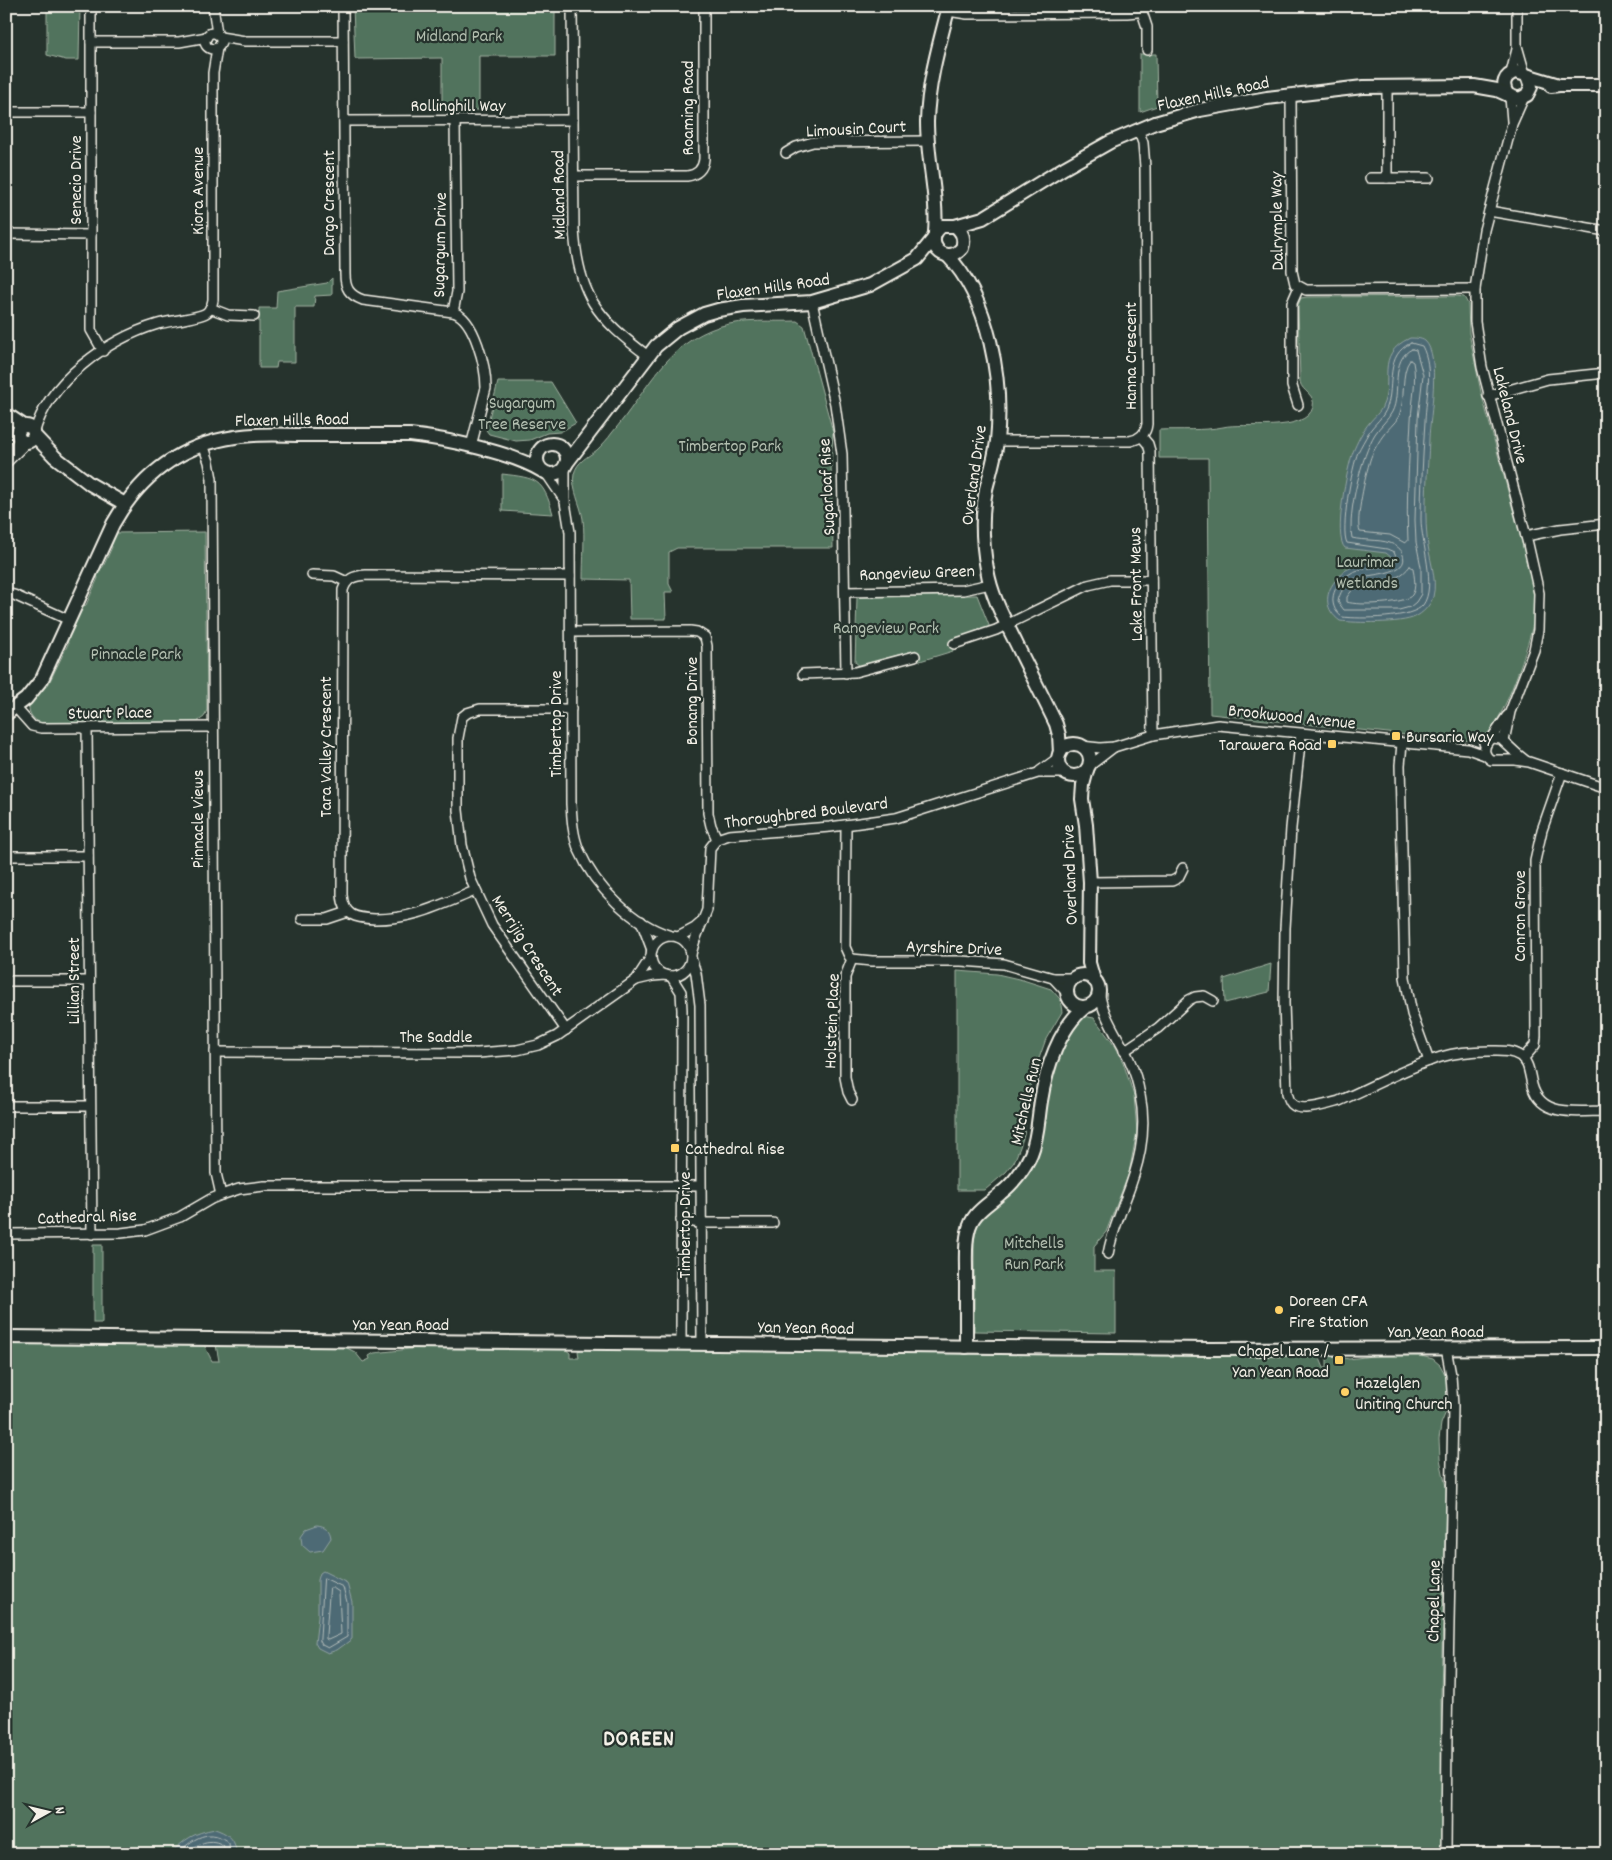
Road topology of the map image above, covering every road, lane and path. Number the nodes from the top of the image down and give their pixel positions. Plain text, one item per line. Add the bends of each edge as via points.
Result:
1 (91, 6) edge
2 (343, 6) edge
3 (572, 6) edge
4 (704, 6) edge
5 (1517, 6) edge
6 (1141, 7) edge
7 (213, 8) edge
8 (948, 9) edge
9 (213, 36) junction
10 (343, 40) junction
11 (245, 41) junction
12 (91, 42) junction
13 (179, 42) junction
14 (1517, 46) junction
15 (213, 48) junction
16 (1147, 50) dead end
17 (1509, 75) junction
18 (1526, 75) junction
19 (1559, 84) junction
20 (1606, 85) edge
21 (1387, 86) junction
22 (1474, 86) junction
23 (1291, 95) junction
24 (1509, 96) junction
25 (1526, 96) junction
26 (6, 112) edge
27 (91, 112) junction
28 (573, 120) junction
29 (344, 121) junction
30 (455, 121) junction
31 (1512, 124) junction
32 (1138, 130) junction
33 (928, 141) junction
34 (786, 153) dead end
35 (574, 176) junction
36 (1370, 178) dead end
37 (1387, 178) junction
38 (1428, 178) dead end
39 (936, 201) junction
40 (1489, 211) junction
41 (983, 218) junction
42 (953, 226) junction
43 (1606, 231) edge
44 (6, 234) edge
45 (91, 235) junction
46 (935, 235) junction
47 (963, 245) junction
48 (946, 255) junction
49 (917, 259) junction
50 (967, 280) junction
51 (1299, 287) junction
52 (1475, 289) junction
53 (812, 302) junction
54 (210, 308) junction
55 (453, 312) junction
56 (254, 316) dead end
57 (103, 351) junction
58 (648, 356) junction
59 (1606, 373) edge
60 (1488, 396) junction
61 (1298, 405) dead end
62 (6, 414) edge
63 (6, 423) edge
64 (590, 434) junction
65 (26, 435) junction
66 (1142, 436) junction
67 (997, 441) junction
68 (203, 444) junction
69 (471, 446) junction
70 (558, 446) junction
71 (539, 451) junction
72 (514, 458) junction
73 (7, 462) edge
74 (566, 466) junction
75 (544, 472) junction
76 (565, 502) junction
77 (122, 507) junction
78 (1606, 524) edge
79 (1526, 536) junction
80 (312, 575) dead end
81 (570, 576) junction
82 (1151, 580) junction
83 (347, 582) junction
84 (990, 584) junction
85 (845, 592) junction
86 (6, 593) edge
87 (69, 620) junction
88 (1007, 625) junction
89 (571, 632) junction
90 (954, 644) dead end
91 (915, 656) dead end
92 (846, 673) junction
93 (803, 674) dead end
94 (571, 709) junction
95 (11, 711) edge
96 (1510, 712) junction
97 (1056, 724) junction
98 (212, 727) junction
99 (87, 728) junction
100 (1301, 734) junction
101 (1153, 735) junction
102 (1490, 739) junction
103 (1505, 742) junction
104 (1402, 744) junction
105 (1080, 745) junction
106 (1114, 747) junction
107 (1468, 750) junction
108 (1059, 755) junction
109 (1486, 755) junction
110 (1499, 761) junction
111 (1528, 762) junction
112 (1088, 768) junction
113 (1038, 773) junction
114 (1562, 773) junction
115 (1066, 774) junction
116 (1606, 788) edge
117 (1082, 799) junction
118 (846, 825) junction
119 (717, 838) junction
120 (6, 856) edge
121 (88, 856) junction
122 (1183, 868) dead end
123 (1090, 882) junction
124 (475, 890) junction
125 (348, 912) junction
126 (302, 919) dead end
127 (640, 921) junction
128 (704, 921) junction
129 (674, 936) junction
130 (1088, 950) junction
131 (652, 954) junction
132 (691, 956) junction
133 (852, 959) junction
134 (669, 976) junction
135 (1076, 977) junction
136 (1053, 978) junction
137 (636, 980) junction
138 (6, 981) edge
139 (89, 981) junction
140 (1097, 985) junction
141 (1068, 995) junction
142 (1213, 1001) dead end
143 (1086, 1006) junction
144 (1107, 1019) junction
145 (1069, 1023) junction
146 (566, 1030) junction
147 (1124, 1051) junction
148 (215, 1052) junction
149 (1523, 1059) junction
150 (1429, 1061) junction
151 (852, 1100) dead end
152 (6, 1106) edge
153 (90, 1106) junction
154 (1606, 1110) edge
155 (681, 1186) junction
156 (700, 1186) junction
157 (221, 1195) junction
158 (681, 1220) junction
159 (773, 1223) dead end
160 (700, 1224) junction
161 (6, 1234) edge
162 (92, 1234) junction
163 (1108, 1254) dead end
164 (6, 1337) edge
165 (680, 1343) junction
166 (702, 1343) junction
167 (966, 1347) junction
168 (1446, 1348) junction
169 (1606, 1348) edge
170 (1446, 1854) edge

1 - 12 street, Senecio Drive
2 - 10 street, Dargo Crescent
3 - 28 street, Midland Road
4 - 35 street, Roaming Road via 702,167 687,176
5 - 14 street
6 - 8 street via 1134,13 967,14
6 - 16 street via 1147,27
7 - 9 street
8 - 33 street via 931,82
9 - 11 street
9 - 13 street
9 - 15 street via 221,42
9 - 15 street via 205,42
10 - 11 street
10 - 29 street, Dargo Crescent
11 - 15 street
12 - 13 street
12 - 27 street, Senecio Drive
13 - 15 street
14 - 17 street
14 - 18 street
15 - 54 street, Kiora Avenue via 213,300
17 - 18 street via 1520,72
17 - 22 street, Flaxen Hills Road
17 - 24 street via 1504,84
18 - 19 street
18 - 25 street via 1531,87
19 - 20 street
19 - 25 street via 1536,89
21 - 22 street, Flaxen Hills Road
21 - 23 street, Flaxen Hills Road
21 - 37 street
22 - 24 street, Flaxen Hills Road
23 - 32 street, Flaxen Hills Road via 1200,110
23 - 51 street, Dalrymple Way via 1292,280
24 - 25 street via 1519,99
24 - 31 street, Lakeland Drive
25 - 31 street, Lakeland Drive
26 - 27 street
27 - 45 street, Senecio Drive
28 - 30 street, Rollinghill Way
28 - 35 street, Midland Road
29 - 30 street, Rollinghill Way
29 - 55 street, Dargo Crescent via 346,288 362,300
30 - 55 street, Sugargum Drive via 457,292
31 - 40 street, Lakeland Drive
32 - 41 street, Flaxen Hills Road via 1094,150
32 - 66 street, Hanna Crescent via 1146,176 1147,424
33 - 34 street, Limousin Court via 812,142
33 - 39 street
35 - 58 street, Midland Road via 575,246 582,281 610,326
36 - 37 street
37 - 38 street
39 - 42 street
39 - 46 street
40 - 43 street
40 - 52 street, Lakeland Drive
41 - 42 street, Flaxen Hills Road
41 - 47 street, Flaxen Hills Road
42 - 46 street via 942,226
42 - 47 street via 962,232
44 - 45 street
45 - 57 street, Senecio Drive via 91,330
46 - 48 street via 936,248
46 - 49 street, Flaxen Hills Road
47 - 48 street via 956,254
47 - 50 street, Overland Drive
48 - 49 street, Flaxen Hills Road
48 - 50 street, Overland Drive
49 - 53 street, Flaxen Hills Road via 870,285
50 - 67 street, Overland Drive via 982,316 996,373
51 - 52 street, Dalrymple Way via 1306,290
51 - 61 street via 1292,303 1292,386
52 - 60 street, Lakeland Drive via 1477,344
53 - 58 street, Flaxen Hills Road via 743,306 704,314 678,328
53 - 85 street, Sugarloaf Rise via 839,426
54 - 56 street via 228,315
54 - 57 street via 202,314 135,332
55 - 69 street, Sugargum Drive via 462,316 472,331 486,379
57 - 65 street via 54,392
58 - 64 street, Flaxen Hills Road
59 - 60 street via 1548,379
60 - 79 street, Lakeland Drive
62 - 65 street
63 - 65 street
64 - 70 street
64 - 74 street, Flaxen Hills Road
65 - 73 street
65 - 77 street via 90,484 99,495
66 - 67 street via 1130,441
66 - 82 street, Lake Front Mews via 1150,451
67 - 84 street, Overland Drive via 982,533
68 - 69 street, Flaxen Hills Road via 251,435 410,435
68 - 77 street, Flaxen Hills Road via 157,470
68 - 98 street, Pinnacle Views via 212,479
69 - 72 street, Flaxen Hills Road
70 - 71 street via 546,446
70 - 74 street via 566,455
71 - 72 street
71 - 75 street via 537,459
72 - 75 street, Flaxen Hills Road
74 - 75 street via 554,474
74 - 76 street, Timbertop Drive
75 - 76 street, Timbertop Drive
76 - 81 street, Timbertop Drive via 570,532
77 - 87 street, Flaxen Hills Road
78 - 79 street
79 - 96 street, Lakeland Drive via 1539,592 1538,630 1534,650
80 - 83 street via 334,576
81 - 83 street via 366,575
81 - 89 street, Timbertop Drive
82 - 88 street via 1110,580 1088,585
82 - 101 street, Lake Front Mews
83 - 125 street, Tara Valley Crescent via 342,596 341,825 342,895
84 - 85 street, Rangeview Green via 963,590
84 - 88 street, Overland Drive
85 - 92 street, Sugarloaf Rise
86 - 87 street
87 - 95 street, Flaxen Hills Road via 42,679
88 - 90 street
88 - 97 street, Overland Drive
89 - 94 street, Timbertop Drive
89 - 119 street, Bonang Drive via 690,631 704,637 707,646 708,813
91 - 92 street
92 - 93 street
94 - 124 street, Merrijig Crescent via 480,709 462,718 458,738 460,828 465,860
94 - 127 street, Timbertop Drive via 571,804 579,849 603,888
95 - 99 street, Stuart Place via 38,728
96 - 102 street, Lakeland Drive
96 - 103 street, Lakeland Drive
97 - 105 street, Overland Drive
97 - 108 street, Overland Drive
98 - 99 street, Stuart Place
98 - 148 street, Pinnacle Views
99 - 121 street, Lillian Street
100 - 101 street, Brookwood Avenue via 1218,725
100 - 104 street, Brookwood Avenue
100 - 150 street via 1285,928 1287,1092 1298,1108 1325,1105
101 - 106 street, Brookwood Avenue
102 - 103 street via 1498,738
102 - 107 street
102 - 109 street via 1484,747
103 - 110 street via 1506,754
103 - 111 street
104 - 107 street, Brookwood Avenue
104 - 150 street via 1405,976 1412,1014
105 - 106 street, Brookwood Avenue
105 - 108 street via 1068,746
105 - 112 street via 1090,757
106 - 112 street, Brookwood Avenue
107 - 109 street, Brookwood Avenue
108 - 113 street, Thoroughbred Boulevard
108 - 115 street via 1060,768
109 - 110 street
110 - 111 street
111 - 114 street
112 - 115 street via 1078,776
112 - 117 street, Overland Drive
113 - 115 street, Thoroughbred Boulevard
113 - 118 street, Thoroughbred Boulevard via 896,818
114 - 116 street
114 - 149 street, Conron Grove via 1535,862 1536,1036 1535,1045
115 - 117 street, Overland Drive
117 - 123 street, Overland Drive
118 - 119 street, Thoroughbred Boulevard
118 - 133 street, Holstein Place via 845,947
119 - 128 street, Thoroughbred Boulevard via 710,848
120 - 121 street
121 - 139 street, Lillian Street
122 - 123 street via 1178,878 1172,881
123 - 130 street, Overland Drive
124 - 125 street via 404,917 361,918
124 - 146 street, Merrijig Crescent via 502,941
125 - 126 street via 327,919
127 - 129 street, Timbertop Drive
127 - 131 street, Timbertop Drive
128 - 129 street via 696,928
128 - 132 street, Thoroughbred Boulevard
129 - 131 street via 659,940
129 - 132 street via 687,944
130 - 135 street, Overland Drive
130 - 140 street, Overland Drive
131 - 134 street via 656,969
131 - 137 street, The Saddle
132 - 134 street via 687,969
132 - 156 street, Timbertop Drive via 700,1005
133 - 136 street, Ayrshire Drive via 984,962
133 - 151 street, Holstein Place via 845,977 845,1084
134 - 137 street, The Saddle
134 - 155 street, Timbertop Drive via 678,986 682,1000
135 - 136 street, Ayrshire Drive
135 - 140 street via 1086,976
135 - 141 street via 1070,982
136 - 141 street, Ayrshire Drive
137 - 146 street, The Saddle
138 - 139 street
139 - 153 street, Lillian Street
140 - 143 street via 1096,1000
140 - 144 street
141 - 143 street via 1076,1005
141 - 145 street, Mitchells Run
142 - 147 street via 1204,996 1192,998 1158,1028
143 - 144 street
143 - 145 street, Mitchells Run
144 - 147 street
145 - 167 street, Mitchells Run via 1052,1058 1030,1156 1003,1193 978,1210 971,1221 966,1250
146 - 148 street, The Saddle via 538,1045 499,1052
147 - 163 street via 1141,1097 1143,1140 1139,1163
148 - 157 street, Pinnacle Views via 216,1173
149 - 150 street via 1515,1053 1488,1051 1455,1054
149 - 154 street via 1536,1095 1549,1108
152 - 153 street
153 - 162 street, Lillian Street
155 - 156 street, Cathedral Rise
155 - 157 street, Cathedral Rise via 264,1186
155 - 158 street, Timbertop Drive
156 - 160 street, Timbertop Drive
157 - 162 street, Cathedral Rise via 156,1228
158 - 160 street
158 - 165 street, Timbertop Drive
159 - 160 street
160 - 166 street, Timbertop Drive
161 - 162 street, Cathedral Rise
164 - 165 street, Yan Yean Road
165 - 166 street, Yan Yean Road
166 - 167 street, Yan Yean Road
167 - 168 street, Yan Yean Road
168 - 169 street, Yan Yean Road
168 - 170 street, Chapel Lane via 1453,1406

